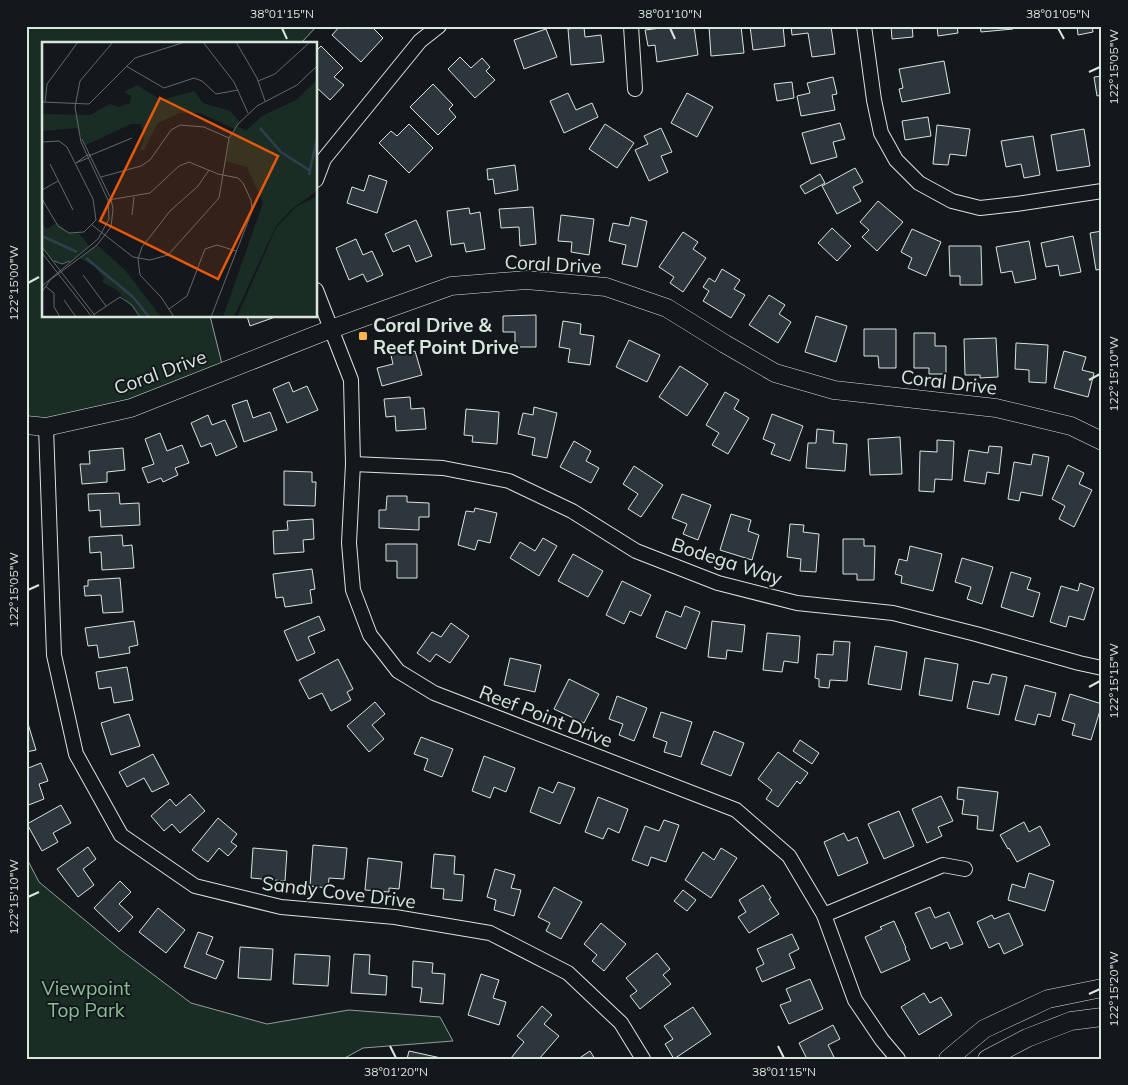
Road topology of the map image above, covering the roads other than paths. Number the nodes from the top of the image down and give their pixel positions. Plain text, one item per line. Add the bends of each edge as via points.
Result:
1 (439, 26) edge
2 (631, 26) edge
3 (864, 26) edge
4 (635, 89) dead end
5 (318, 175) edge
6 (1102, 191) edge
7 (318, 295) edge
8 (331, 329) junction
9 (26, 424) edge
10 (46, 427) junction
11 (1102, 441) edge
12 (353, 464) junction
13 (1102, 668) edge
14 (966, 869) dead end
15 (824, 915) junction
16 (1102, 988) edge
17 (1102, 1017) edge
18 (643, 1059) edge
19 (898, 1059) edge
20 (948, 1059) edge
21 (987, 1059) edge

1 - 5 street via 420,41 324,159
2 - 4 street
3 - 6 street via 881,133 896,160 919,183 952,201 980,208
7 - 8 street, Reef Point Drive
8 - 10 street, Coral Drive via 131,408
8 - 11 street, Coral Drive via 451,286 526,280 606,286 667,308 775,373 834,390 996,408 1071,426
8 - 12 street, Reef Point Drive via 351,380
9 - 10 street, Coral Drive
10 - 18 street, Sandy Cove Drive via 54,655 76,754 120,835 195,886 281,906 395,917 490,934 568,973 621,1023
12 - 13 street, Bodega Way via 443,468 509,481 572,510 636,551 718,582 797,603 893,613
12 - 15 street, Reef Point Drive via 349,543 353,590 370,635 398,671 434,693 736,810 789,856
14 - 15 street via 943,865
15 - 19 street, Reef Point Drive via 855,1000
16 - 20 street via 1048,999 984,1028
17 - 21 street via 1062,1024

